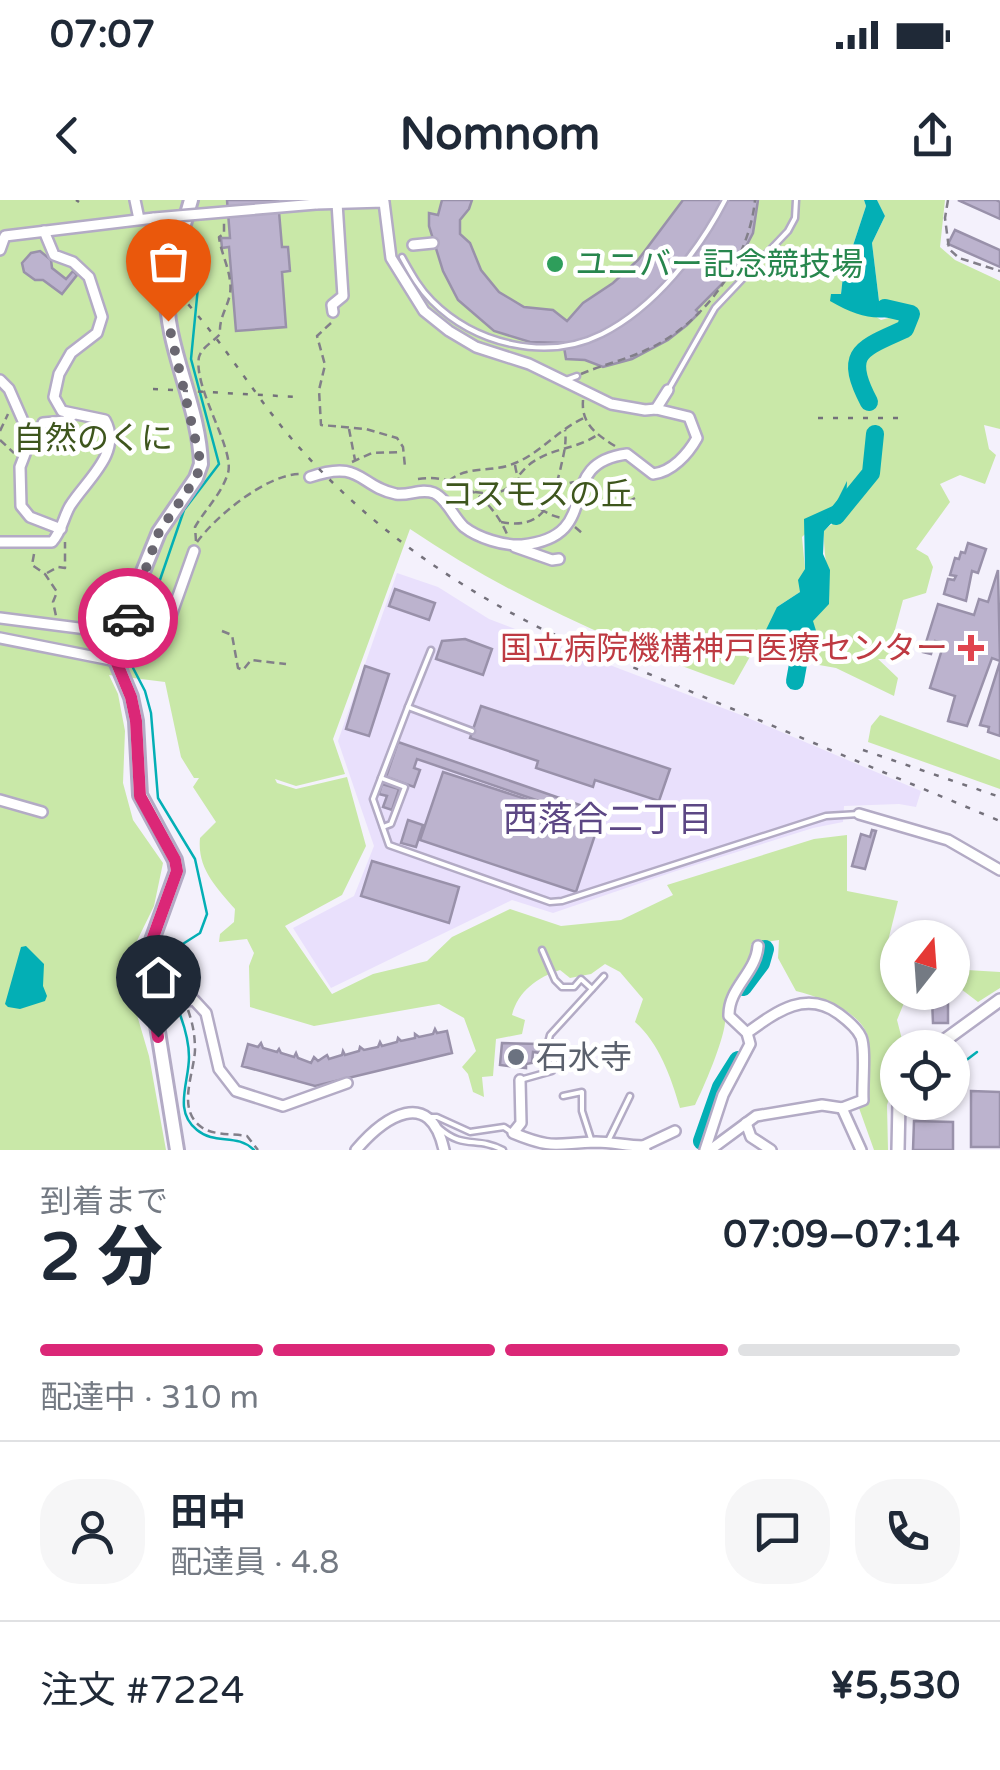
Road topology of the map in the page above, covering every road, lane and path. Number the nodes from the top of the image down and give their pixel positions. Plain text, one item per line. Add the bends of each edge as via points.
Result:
1 (135, 200) edge
2 (191, 200) edge
3 (725, 200) edge
4 (756, 200) edge
5 (796, 200) edge
6 (948, 200) edge
7 (384, 201) edge
8 (337, 203) junction
9 (224, 217) dead end
10 (139, 219) junction
11 (44, 231) junction
12 (3, 232) edge
13 (433, 243) dead end
14 (413, 245) dead end
15 (0, 250) edge
16 (402, 257) dead end
17 (1000, 271) edge
18 (333, 312) joint
19 (571, 378) junction
20 (0, 380) edge
21 (668, 390) joint
22 (584, 393) junction
23 (16, 405) junction
24 (656, 409) junction
25 (74, 414) junction
26 (584, 418) junction
27 (44, 422) dead end
28 (348, 427) junction
29 (565, 430) junction
30 (0, 431) edge
31 (597, 435) junction
32 (566, 450) junction
33 (404, 452) junction
34 (627, 454) junction
35 (356, 460) junction
36 (515, 463) junction
37 (405, 466) dead end
38 (337, 470) junction
39 (361, 476) junction
40 (310, 477) joint
41 (585, 478) junction
42 (418, 479) dead end
43 (449, 480) junction
44 (518, 480) junction
45 (556, 486) junction
46 (475, 492) junction
47 (635, 498) dead end
48 (604, 510) dead end
49 (543, 512) junction
50 (573, 516) junction
51 (200, 519) junction
52 (501, 522) junction
53 (210, 527) junction
54 (60, 530) junction
55 (0, 542) edge
56 (37, 542) junction
57 (508, 544) junction
58 (194, 551) dead end
59 (559, 559) dead end
60 (45, 574) junction
61 (0, 618) edge
62 (55, 627) junction
63 (222, 631) dead end
64 (0, 638) edge
65 (431, 650) dead end
66 (116, 661) junction
67 (286, 664) dead end
68 (408, 707) junction
69 (472, 730) dead end
70 (381, 778) junction
71 (0, 800) edge
72 (42, 812) dead end
73 (859, 814) joint
74 (383, 827) junction
75 (1000, 870) edge
76 (758, 946) dead end
77 (542, 950) dead end
78 (604, 976) dead end
79 (592, 989) junction
80 (181, 999) junction
81 (1000, 1000) edge
82 (156, 1003) junction
83 (959, 1030) edge
84 (747, 1032) junction
85 (520, 1080) joint
86 (346, 1083) dead end
87 (563, 1096) dead end
88 (630, 1096) dead end
89 (842, 1108) junction
90 (426, 1116) junction
91 (899, 1120) edge
92 (746, 1123) junction
93 (436, 1125) junction
94 (675, 1131) dead end
95 (513, 1133) junction
96 (592, 1142) junction
97 (612, 1143) junction
98 (644, 1148) edge
99 (177, 1150) edge
100 (258, 1150) edge
101 (356, 1150) edge
102 (444, 1150) edge
103 (502, 1150) edge
104 (584, 1150) edge
105 (708, 1150) edge
106 (770, 1150) edge
107 (862, 1150) edge
108 (898, 1150) edge

1 - 10 street
2 - 66 main road via 166,297 201,464 159,532
3 - 16 lane via 705,236 654,294 620,323 573,344 528,347 474,332 433,302
4 - 19 path via 747,243 704,306 648,350
5 - 21 lane via 788,231 715,308
6 - 17 path via 948,249
7 - 8 street
7 - 19 street via 391,258 424,311 476,347
8 - 10 street, bridge
8 - 18 street via 344,296
9 - 51 path via 219,237 230,294 220,334 201,351 199,364 229,472
10 - 11 street
11 - 12 street
11 - 25 street via 54,254 89,277 102,316 96,334 70,353 54,390 62,410
12 - 15 street
13 - 14 street
18 - 28 path via 317,336 325,365 319,420 326,427
19 - 22 street
20 - 23 street
21 - 24 street
22 - 24 street
22 - 26 path
23 - 30 path
23 - 54 street via 28,440 20,467 21,506
24 - 34 street via 689,417 697,438 690,451 653,474
25 - 27 street
25 - 54 street via 106,420 110,439
26 - 29 path
26 - 31 path
28 - 33 path via 397,438
28 - 35 path
29 - 32 path
29 - 36 path
31 - 32 path
31 - 34 path
32 - 44 path via 537,459
32 - 45 path
33 - 35 path
33 - 37 path
34 - 41 street via 598,462
35 - 38 path
35 - 39 path
36 - 43 path
36 - 44 path
38 - 39 street
38 - 40 street
39 - 57 street via 398,495 437,494 464,527
40 - 53 path via 276,477
41 - 45 path
41 - 50 street
42 - 43 path
43 - 46 path
44 - 46 path via 498,492
44 - 49 path
45 - 49 path
46 - 52 path
47 - 48 path via 631,508 608,502
49 - 50 path
49 - 52 path via 526,523
50 - 57 street via 547,540
51 - 53 path
51 - 53 path via 197,543
52 - 57 path
54 - 56 street via 52,542
54 - 60 path via 67,563
55 - 56 street
56 - 60 path via 32,565
57 - 59 street
58 - 62 street, bridge via 167,628 152,635
60 - 62 path via 57,592
61 - 62 street
63 - 67 path via 232,635 238,668 252,660
64 - 66 street
65 - 68 lane
66 - 82 main road via 136,721 140,796 177,871 147,962
68 - 69 lane
68 - 70 lane
70 - 74 lane via 373,800
70 - 74 lane via 405,787 391,824
71 - 72 street
73 - 74 lane via 826,816 554,903 389,845
73 - 75 street via 925,831
76 - 84 street via 757,962 729,1006
77 - 79 lane via 562,987 582,979
78 - 79 lane
79 - 85 lane via 550,1035 556,1052 552,1071
80 - 82 street
80 - 86 street via 194,1000 206,1013 219,1069 236,1091 283,1106
80 - 100 path via 194,1029 191,1114 199,1126 246,1136
81 - 83 street
82 - 99 main road
84 - 89 street via 807,1001 831,1008 863,1044 863,1100
84 - 105 street via 750,1044 723,1095
85 - 95 street via 521,1123
87 - 96 lane via 582,1092
88 - 97 lane via 608,1138
89 - 92 street via 772,1111
89 - 107 street
90 - 93 street
90 - 95 lane via 470,1132 504,1126
90 - 101 street via 400,1113
91 - 108 street
92 - 105 street
92 - 106 street via 751,1138
93 - 102 street
93 - 103 lane via 453,1141
94 - 98 street
95 - 96 street via 536,1148
96 - 97 street
96 - 104 lane
97 - 98 street

